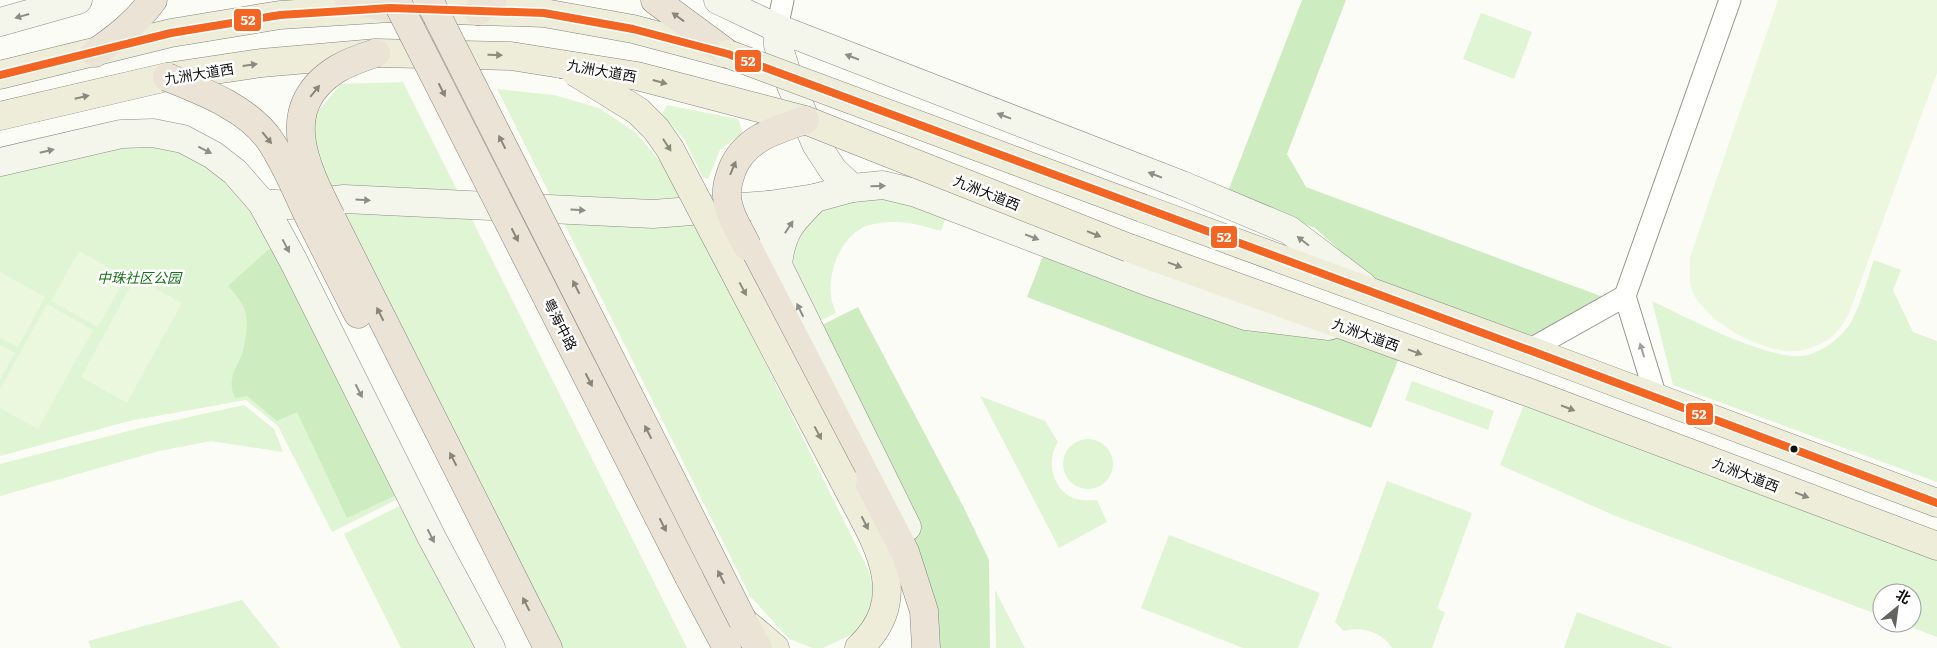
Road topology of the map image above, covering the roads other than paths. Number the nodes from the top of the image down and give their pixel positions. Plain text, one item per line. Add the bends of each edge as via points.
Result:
1 (78, 0) edge
2 (154, 0) edge
3 (349, 0) edge
4 (429, 0) edge
5 (655, 0) edge
6 (718, 0) edge
7 (783, 0) edge
8 (1730, 0) edge
9 (393, 4) edge
10 (485, 5) edge
11 (0, 22) edge
12 (777, 28) junction
13 (95, 53) junction
14 (376, 53) junction
15 (728, 54) junction
16 (561, 64) junction
17 (0, 75) edge
18 (167, 77) junction
19 (0, 116) edge
20 (805, 120) junction
21 (0, 162) edge
22 (852, 188) junction
23 (815, 198) junction
24 (262, 203) junction
25 (769, 205) junction
26 (321, 219) junction
27 (778, 264) junction
28 (1370, 291) junction
29 (1625, 296) junction
30 (1353, 329) junction
31 (1529, 350) junction
32 (1656, 397) junction
33 (1937, 504) edge
34 (1937, 546) edge
35 (689, 577) junction
36 (924, 611) junction
37 (743, 621) junction
38 (491, 648) edge
39 (528, 648) edge
40 (548, 648) edge
41 (710, 648) edge
42 (727, 648) edge
43 (758, 648) edge
44 (775, 648) edge
45 (859, 648) edge
46 (926, 648) edge

1 -> 11 main road
2 - 13 highway via 125,32
3 - 9 highway
37 -> 4 highway, bridge
15 -> 5 highway
6 - 12 main road
7 - 12 street
8 - 29 street
9 - 10 main road, bridge
9 - 13 main road via 280,16 171,33
9 -> 35 highway, 粤海中路, bridge
10 - 15 main road via 633,28
12 - 22 main road via 778,45 790,83 816,144 833,170
28 -> 12 main road via 1289,230 1182,185
13 - 17 main road
14 -> 16 main road, 九洲大道西, bridge via 511,56
18 -> 14 main road, 九洲大道西, bridge
26 -> 14 highway, bridge via 300,130 302,116 307,102 325,80 337,70
15 - 28 main road, bridge
16 -> 20 main road, 九洲大道西, bridge via 637,76
16 -> 45 main road, bridge via 638,111 670,148 843,479 882,556 887,582 887,603 880,621
19 -> 18 main road, 九洲大道西
18 -> 26 highway, bridge via 219,99 252,122 270,141
20 -> 30 main road, 九洲大道西, bridge via 1129,248
36 -> 20 highway, bridge via 905,552 747,246 726,197 727,185 742,151 763,135
21 -> 24 main road via 121,134 153,133 183,139 213,155 235,172
22 - 23 main road
22 -> 30 main road via 883,185 916,193 1246,316
23 - 25 main road
27 -> 23 main road via 784,236 797,216
24 -> 25 main road via 289,205 344,199 653,214
24 -> 38 main road
25 - 27 main road via 765,214 765,233
26 - 39 highway
40 -> 26 highway
36 -> 27 main road via 920,566 910,533
28 - 31 main road
29 - 31 street
32 -> 29 street
30 -> 34 main road, 九洲大道西
31 - 32 main road
32 - 33 main road
35 - 41 highway
35 - 42 highway, 粤海中路
36 - 46 highway
37 - 43 highway
37 - 44 main road

